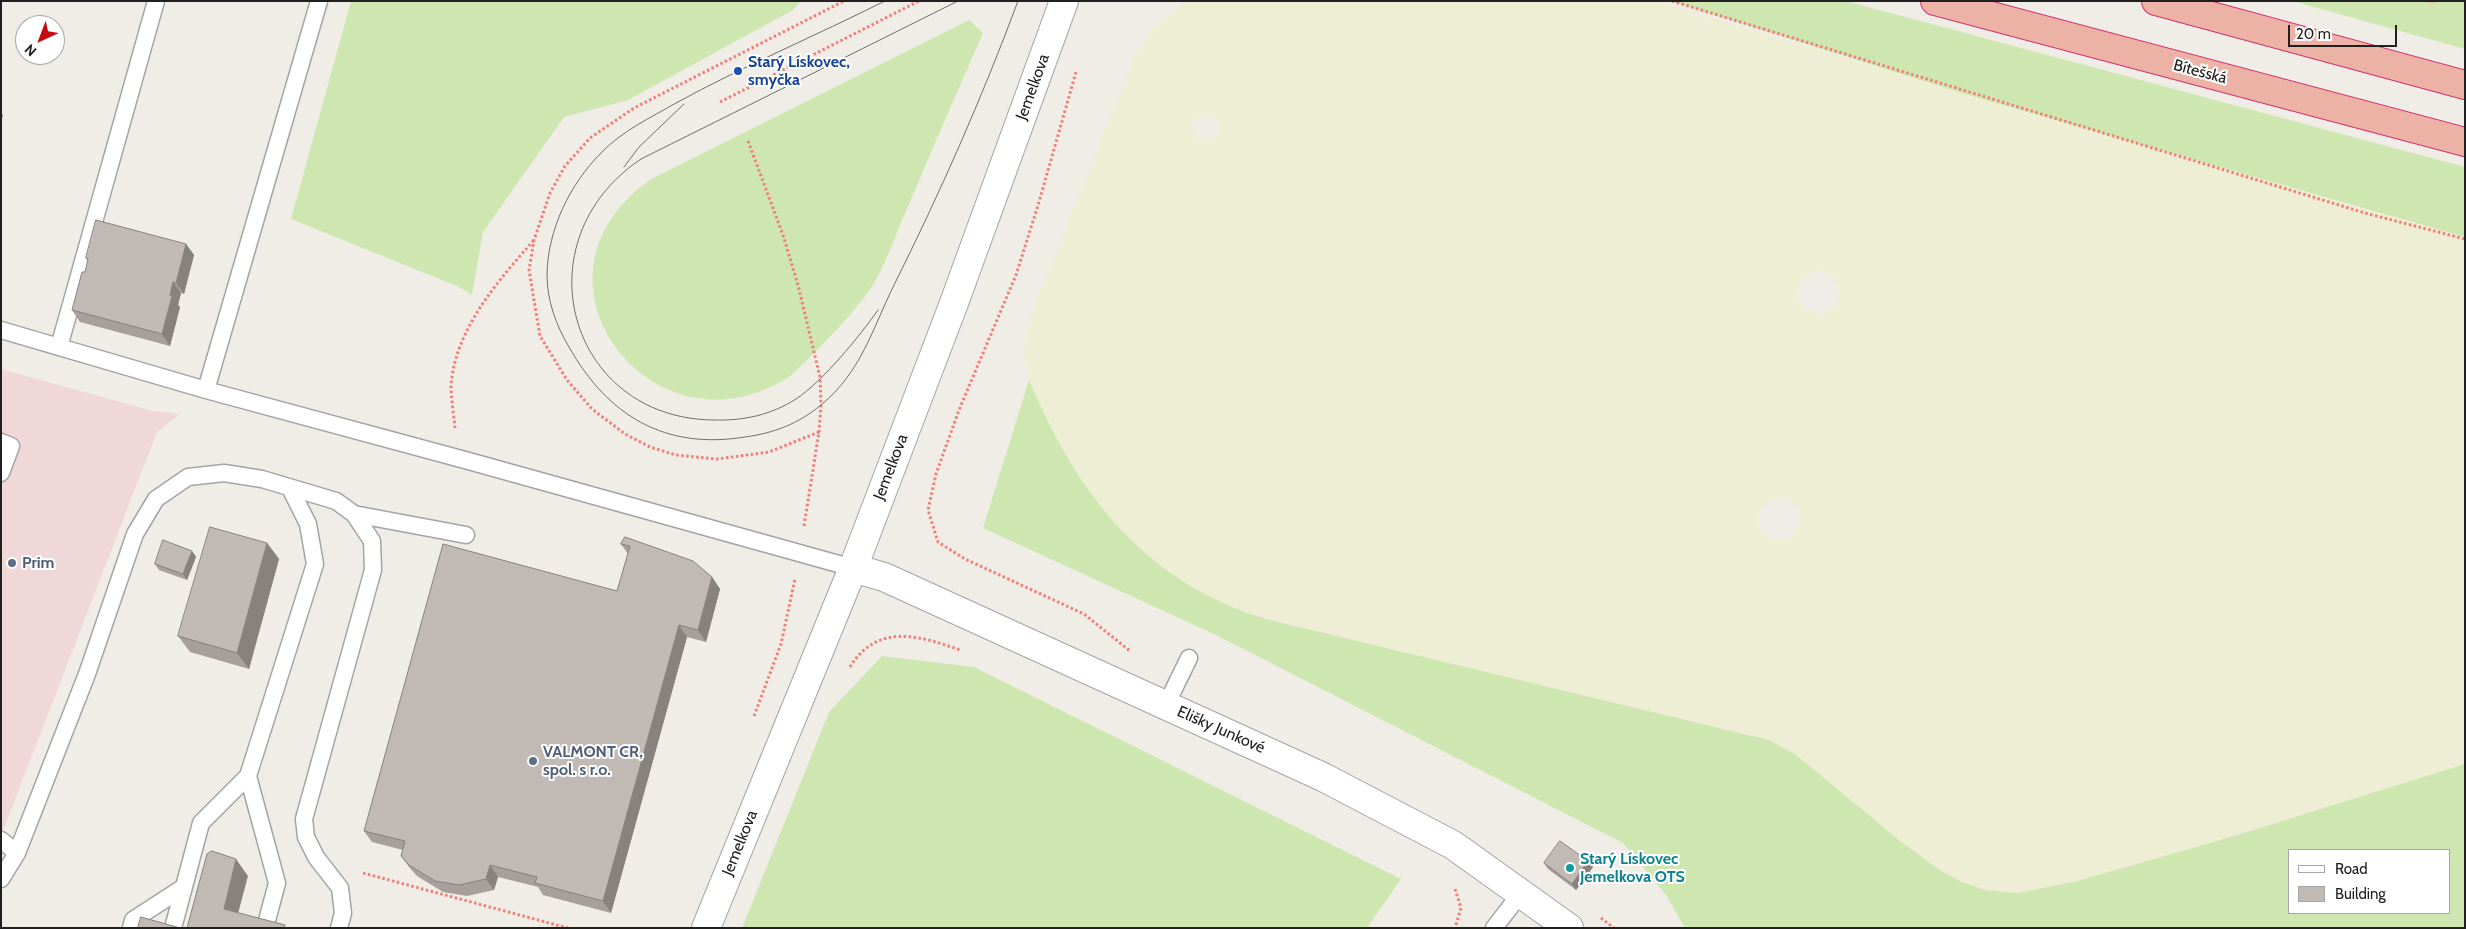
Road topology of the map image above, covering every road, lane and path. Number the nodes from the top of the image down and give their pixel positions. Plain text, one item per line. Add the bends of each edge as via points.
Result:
1 (156, 1) edge
2 (318, 1) edge
3 (844, 1) edge
4 (919, 1) edge
5 (1064, 1) edge
6 (1672, 1) edge
7 (1935, 1) edge
8 (2156, 1) edge
9 (2428, 1) edge
10 (2436, 1) edge
11 (1077, 67) dead end
12 (2465, 85) edge
13 (720, 102) dead end
14 (634, 108) dead end
15 (748, 141) dead end
16 (2465, 142) edge
17 (2465, 239) edge
18 (534, 240) dead end
19 (1, 330) edge
20 (59, 347) junction
21 (206, 390) junction
22 (819, 432) dead end
23 (1, 442) edge
24 (466, 460) junction
25 (1, 473) edge
26 (290, 488) junction
27 (354, 514) junction
28 (466, 535) dead end
29 (853, 568) junction
30 (963, 652) dead end
31 (1133, 653) dead end
32 (1189, 658) dead end
33 (846, 674) dead end
34 (1166, 705) junction
35 (248, 776) junction
36 (1, 840) edge
37 (17, 853) junction
38 (316, 857) junction
39 (1, 879) edge
40 (1452, 883) dead end
41 (184, 887) junction
42 (1521, 893) junction
43 (1600, 917) dead end
44 (131, 928) edge
45 (173, 928) edge
46 (265, 928) edge
47 (339, 928) edge
48 (568, 928) edge
49 (706, 928) edge
50 (1455, 928) edge
51 (1494, 928) edge
52 (1569, 928) edge
53 (1614, 928) edge

1 - 20 lane
2 - 21 lane
3 - 14 path
4 - 13 path
5 - 29 street, Jemelkova
6 - 17 path via 2365,213
7 - 16 highway, Bítešská
8 - 12 highway
9 - 10 path
11 - 31 path via 1016,275 959,410 936,474 928,510 938,542 965,559 1084,614
15 - 22 path via 798,285 820,377
18 - 24 path via 504,275 467,329 457,360 451,386 456,434
19 - 20 lane
20 - 21 lane
21 - 24 lane
23 - 25 lane via 11,446
24 - 29 lane
26 - 27 lane via 336,501
26 - 35 lane via 308,524 315,564
26 - 37 lane via 262,479 224,473 188,477 156,499 135,534 87,674
27 - 28 lane
27 - 38 lane via 372,541 373,570 304,819 306,837
29 - 34 street, Elišky Junkové via 900,585
29 - 49 street, Jemelkova
30 - 33 path via 932,640 898,636 867,647
32 - 34 lane
34 - 42 street, Elišky Junkové via 1323,777 1422,828 1453,845
35 - 41 lane via 201,823
35 - 46 lane via 277,883
36 - 37 lane
37 - 39 lane
38 - 47 lane via 340,888 343,913
38 - 48 path
40 - 50 path via 1461,908
41 - 44 lane via 133,920
41 - 45 lane
42 - 51 lane
42 - 52 street, Elišky Junkové
43 - 53 path

